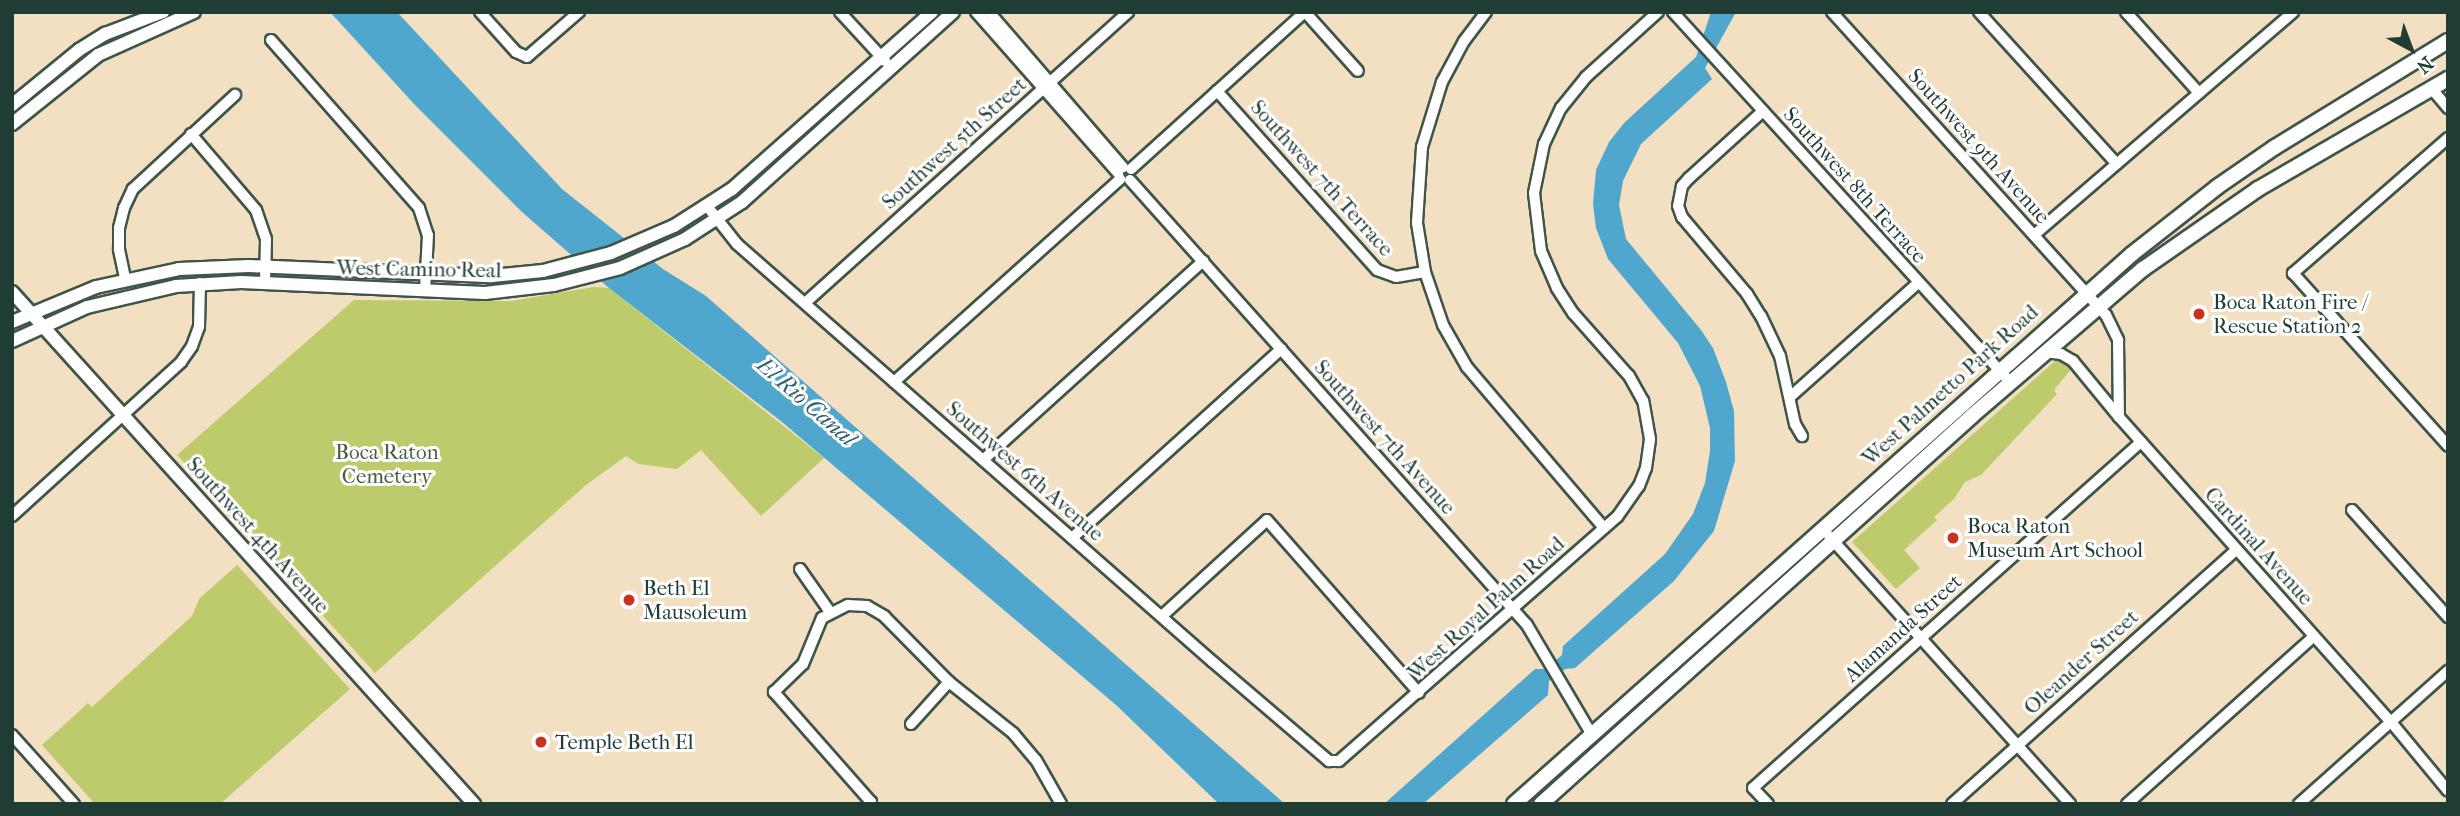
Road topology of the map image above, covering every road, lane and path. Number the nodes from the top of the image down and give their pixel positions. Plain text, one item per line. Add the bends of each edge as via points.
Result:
1 (163, 12) edge
2 (194, 12) edge
3 (480, 12) edge
4 (579, 12) edge
5 (840, 12) edge
6 (932, 12) edge
7 (953, 12) edge
8 (976, 12) edge
9 (989, 12) edge
10 (1128, 12) edge
11 (1305, 12) edge
12 (1486, 12) edge
13 (1658, 12) edge
14 (1673, 12) edge
15 (1832, 12) edge
16 (1979, 12) edge
17 (2126, 12) edge
18 (2285, 14) edge
19 (271, 40) dead end
20 (2448, 41) edge
21 (881, 57) junction
22 (892, 69) junction
23 (1358, 71) dead end
24 (2448, 79) edge
25 (1051, 81) junction
26 (38, 83) junction
27 (2432, 89) junction
28 (1041, 90) junction
29 (1217, 91) junction
30 (47, 93) junction
31 (2199, 93) junction
32 (235, 95) dead end
33 (12, 105) edge
34 (2448, 107) edge
35 (1763, 111) junction
36 (12, 124) edge
37 (191, 134) junction
38 (2448, 138) edge
39 (2117, 164) junction
40 (1125, 173) junction
41 (707, 206) junction
42 (717, 220) junction
43 (656, 235) junction
44 (2034, 235) junction
45 (650, 256) junction
46 (1203, 261) junction
47 (266, 267) junction
48 (1425, 272) junction
49 (426, 275) junction
50 (125, 278) junction
51 (200, 283) junction
52 (265, 283) junction
53 (1919, 283) junction
54 (425, 291) junction
55 (12, 292) edge
56 (2086, 293) junction
57 (805, 303) junction
58 (2098, 306) junction
59 (31, 312) junction
60 (12, 321) edge
61 (43, 325) junction
62 (12, 341) edge
63 (1281, 349) junction
64 (2045, 352) junction
65 (1998, 370) junction
66 (894, 382) junction
67 (2010, 382) junction
68 (1790, 397) junction
69 (125, 414) junction
70 (2119, 417) junction
71 (1802, 436) dead end
72 (2141, 442) junction
73 (2448, 446) edge
74 (983, 460) junction
75 (2352, 510) dead end
76 (12, 516) edge
77 (1604, 528) junction
78 (1822, 528) junction
79 (1072, 538) junction
80 (1833, 541) junction
81 (2236, 549) junction
82 (800, 569) dead end
83 (1513, 609) junction
84 (830, 612) junction
85 (1161, 616) junction
86 (2448, 617) edge
87 (2314, 636) junction
88 (1920, 639) junction
89 (2448, 671) edge
90 (949, 682) junction
91 (1419, 693) junction
92 (2391, 722) junction
93 (911, 724) dead end
94 (12, 735) edge
95 (1592, 735) junction
96 (2018, 744) junction
97 (1326, 758) joint
98 (2448, 790) edge
99 (1555, 792) junction
100 (1528, 797) edge
101 (870, 803) edge
102 (74, 804) edge
103 (474, 804) edge
104 (1061, 804) edge
105 (1514, 804) edge
106 (1541, 804) edge
107 (1768, 804) edge
108 (1952, 804) edge
109 (2070, 804) edge
110 (2127, 804) edge
111 (2299, 804) edge

1 - 26 street via 105,34
2 - 30 street via 98,55
3 - 4 street via 516,52 527,57
5 - 21 street
6 - 21 street, West Camino Real
7 - 22 street, West Camino Real
8 - 28 street, Southwest 7th Avenue
9 - 25 street, Southwest 7th Avenue
10 - 25 street, Southwest 5th Street
11 - 23 street
11 - 29 street
12 - 48 street via 1442,82 1422,147 1417,223
13 - 77 street, West Royal Palm Road via 1586,77 1561,108 1544,144 1534,192 1537,232 1548,270 1567,305 1629,376 1648,420 1648,458 1635,494
14 - 35 street, Southwest 8th Terrace
15 - 44 street, Southwest 9th Avenue
16 - 39 street
17 - 31 street
18 - 31 street
19 - 49 street via 419,208 428,235
20 - 56 main road, West Palmetto Park Road via 2217,187
21 - 22 street
21 - 41 street, West Camino Real
22 - 42 street, West Camino Real via 756,191
24 - 27 main road, West Palmetto Park Road
25 - 28 street, Southwest 5th Street
25 - 40 street, Southwest 7th Avenue
26 - 30 street
26 - 33 street
27 - 34 street
27 - 58 main road, West Palmetto Park Road via 2227,208
28 - 40 street, Southwest 7th Avenue
28 - 57 street, Southwest 5th Street
29 - 40 street
29 - 48 street, Southwest 7th Terrace via 1377,270 1396,277
30 - 36 street
31 - 39 street
32 - 37 street
35 - 53 street, Southwest 8th Terrace
35 - 68 street via 1689,177 1679,196 1682,217 1761,316 1780,356
37 - 47 street via 256,210 266,239
37 - 50 street via 140,181 124,208 118,238
38 - 73 street via 2293,273
39 - 44 street
40 - 46 street, Southwest 7th Avenue
40 - 66 street
41 - 42 street, Southwest 6th Avenue
41 - 43 street, West Camino Real
42 - 45 street, West Camino Real
42 - 57 street, Southwest 6th Avenue
43 - 45 street
43 - 49 street, West Camino Real via 573,264 509,275
44 - 56 street, Southwest 9th Avenue
45 - 54 street, West Camino Real via 587,277 520,290
46 - 63 street, Southwest 7th Avenue
46 - 74 street
47 - 49 street, West Camino Real
47 - 50 street, West Camino Real via 196,267
47 - 52 street
48 - 77 street via 1443,325 1467,367
49 - 54 street
50 - 59 street, West Camino Real
51 - 52 street, West Camino Real
51 - 61 street, West Camino Real via 121,297
51 - 69 street via 201,317 192,345 174,369
52 - 54 street, West Camino Real
53 - 65 street, Southwest 8th Terrace
53 - 68 street
55 - 59 street, Southwest 4th Avenue
56 - 58 street, Southwest 9th Avenue
56 - 65 main road, West Palmetto Park Road
57 - 66 street, Southwest 6th Avenue
58 - 64 main road, West Palmetto Park Road
58 - 70 street via 2119,340
59 - 60 street, West Camino Real
59 - 61 street, Southwest 4th Avenue
61 - 62 street, West Camino Real
61 - 69 street, Southwest 4th Avenue
63 - 79 street
63 - 83 street, Southwest 7th Avenue
64 - 67 main road, West Palmetto Park Road
64 - 70 street, Cardinal Avenue via 2073,361
65 - 67 street, Southwest 8th Terrace
65 - 78 main road, West Palmetto Park Road
66 - 74 street, Southwest 6th Avenue
67 - 80 main road, West Palmetto Park Road
68 - 71 street
69 - 76 street
69 - 103 street, Southwest 4th Avenue
70 - 72 street, Cardinal Avenue
72 - 81 street, Cardinal Avenue
72 - 88 street, Alamanda Street
74 - 79 street, Southwest 6th Avenue
75 - 86 street
77 - 83 street, West Royal Palm Road
78 - 80 street
78 - 95 main road, West Palmetto Park Road
79 - 85 street, Southwest 6th Avenue
80 - 88 street
80 - 99 main road, West Palmetto Park Road
81 - 87 street, Cardinal Avenue
81 - 96 street, Oleander Street
82 - 84 street
83 - 91 street, West Royal Palm Road
83 - 95 street, Southwest 7th Avenue via 1543,648
84 - 90 street via 858,604 876,610
84 - 101 street via 816,626 803,664 774,692
85 - 91 street via 1267,520
85 - 97 street, Southwest 6th Avenue
87 - 92 street, Cardinal Avenue
87 - 110 street
88 - 96 street
88 - 107 street, Alamanda Street via 1753,788
89 - 92 street
90 - 93 street
90 - 104 street via 1025,746
91 - 97 street, West Royal Palm Road via 1348,756 1339,761
92 - 98 street, Cardinal Avenue
92 - 111 street
94 - 102 street
95 - 99 main road via 1594,746 1562,777
95 - 100 main road, West Palmetto Park Road
96 - 108 street, Oleander Street
96 - 109 street
99 - 106 main road, West Palmetto Park Road
100 - 105 main road, West Palmetto Park Road

